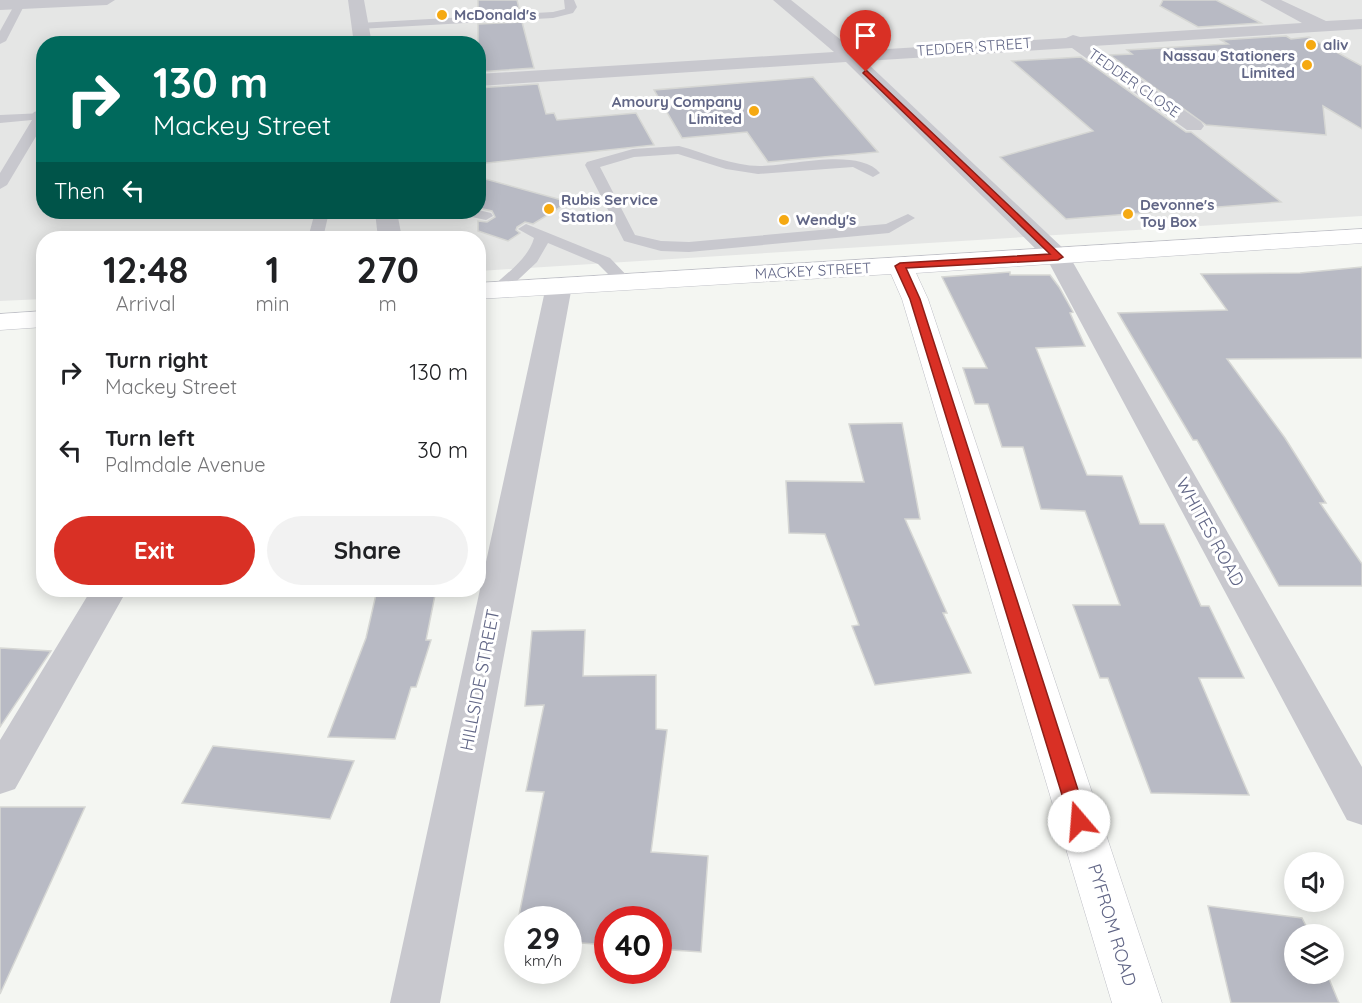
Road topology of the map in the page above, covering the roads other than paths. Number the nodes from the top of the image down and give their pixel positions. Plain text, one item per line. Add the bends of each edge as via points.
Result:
1 (107, 0) edge
2 (356, 0) edge
3 (569, 0) edge
4 (781, 0) edge
5 (1268, 0) edge
6 (63, 1) edge
7 (20, 4) junction
8 (0, 5) edge
9 (1362, 24) edge
10 (359, 26) junction
11 (1323, 27) junction
12 (361, 36) edge
13 (1073, 40) junction
14 (1352, 40) dead end
15 (0, 41) edge
16 (850, 56) junction
17 (486, 79) edge
18 (36, 116) edge
19 (0, 119) edge
20 (36, 126) edge
21 (1194, 126) dead end
22 (873, 173) dead end
23 (0, 186) edge
24 (908, 218) dead end
25 (526, 229) dead end
26 (542, 235) junction
27 (1362, 236) edge
28 (1058, 257) junction
29 (900, 266) junction
30 (625, 282) junction
31 (559, 286) junction
32 (488, 291) edge
33 (36, 320) edge
34 (0, 322) edge
35 (105, 597) edge
36 (0, 777) edge
37 (1362, 807) edge
38 (415, 1003) edge
39 (1137, 1003) edge

1 - 6 street
2 - 10 street
3 - 10 lane via 569,11 553,15
4 - 16 street, WHITES ROAD
5 - 11 street
6 - 7 street
7 - 8 street
7 - 15 lane
9 - 11 street, TEDDER STREET
10 - 12 street
11 - 13 street, TEDDER STREET
11 - 14 street
13 - 16 street, TEDDER STREET
13 - 21 street, TEDDER CLOSE
16 - 17 street, TEDDER STREET
16 - 28 street, WHITES ROAD
18 - 19 lane
20 - 23 lane
22 - 24 lane via 855,163 758,170 679,150 633,153 592,165 629,238 661,246 689,247 889,228
25 - 26 lane
26 - 30 lane via 604,261
26 - 32 lane via 535,254
27 - 28 main road, MACKEY STREET
28 - 29 main road, MACKEY STREET
28 - 37 street, WHITES ROAD
29 - 30 main road, MACKEY STREET
29 - 39 main road, PYFROM ROAD via 915,299
30 - 31 main road, MACKEY STREET
31 - 32 main road, MACKEY STREET
31 - 38 street, HILLSIDE STREET
33 - 34 main road
35 - 36 street

